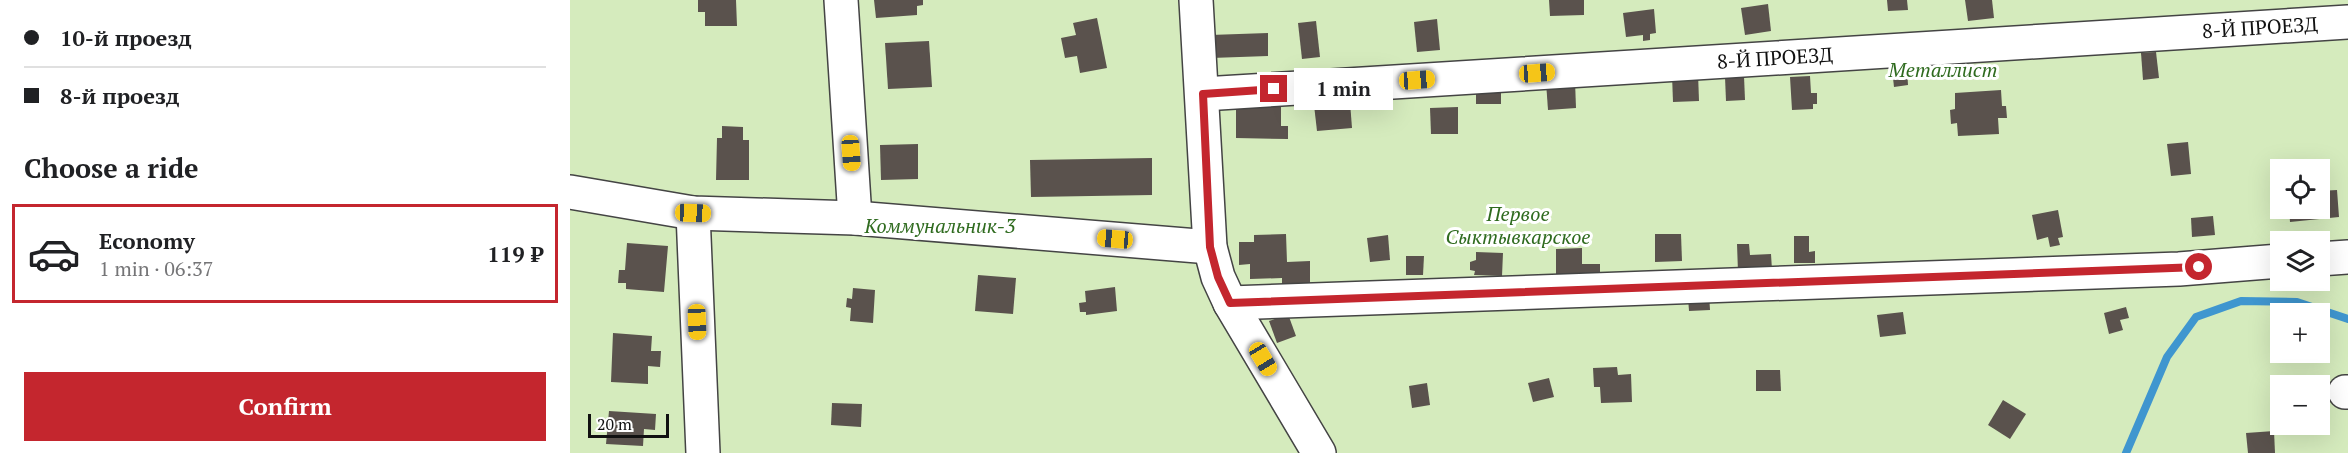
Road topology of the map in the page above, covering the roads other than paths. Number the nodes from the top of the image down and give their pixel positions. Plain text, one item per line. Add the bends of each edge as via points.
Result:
1 (841, 0) edge
2 (1196, 0) edge
3 (2348, 22) edge
4 (1203, 94) junction
5 (570, 192) edge
6 (693, 213) junction
7 (855, 218) junction
8 (1210, 247) junction
9 (2348, 257) edge
10 (2330, 258) edge
11 (2270, 262) edge
12 (1230, 303) junction
13 (702, 453) edge
14 (1319, 453) edge

1 - 7 street
2 - 4 street
3 - 4 street, 8-Й ПРОЕЗД
4 - 8 street
5 - 6 street
6 - 7 street
6 - 13 street
7 - 8 street
8 - 12 street
9 - 10 street
11 - 12 street via 2179,269
12 - 14 street

